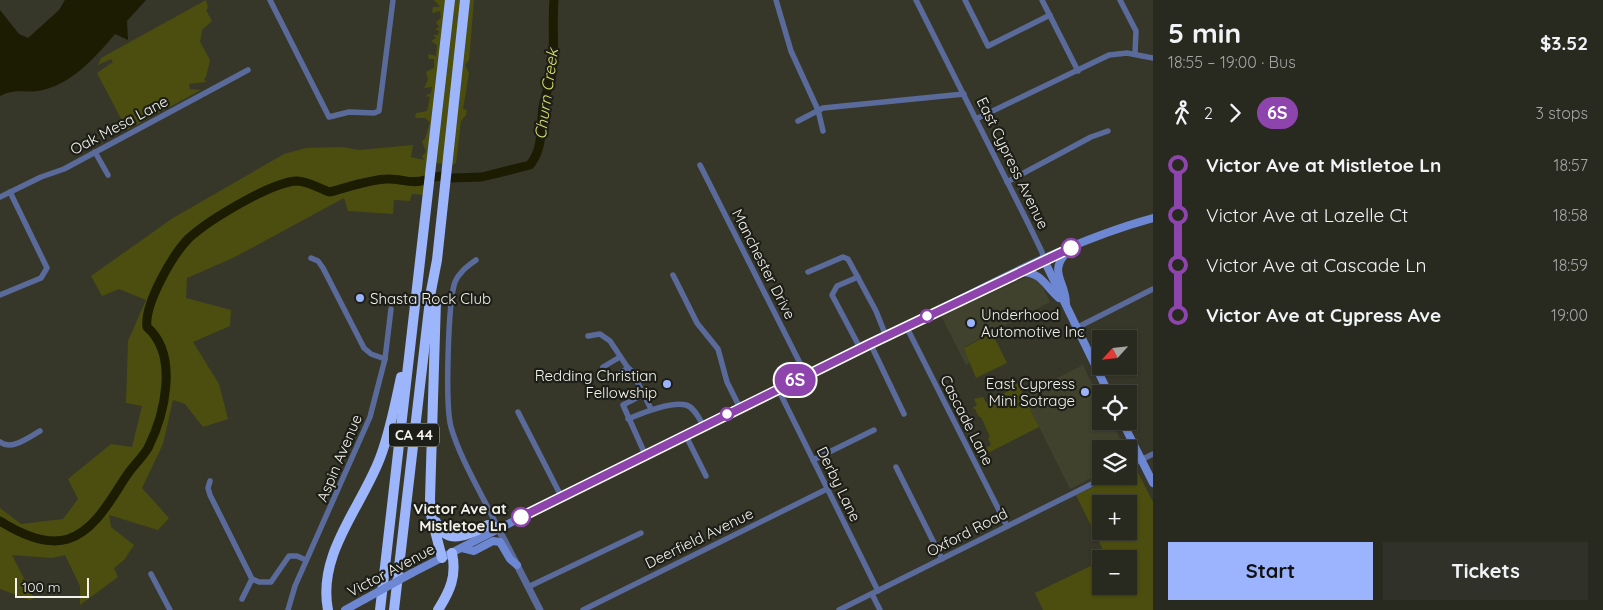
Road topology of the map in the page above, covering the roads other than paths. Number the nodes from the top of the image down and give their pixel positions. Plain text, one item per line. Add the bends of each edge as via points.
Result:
1 (270, 0) edge
2 (393, 0) edge
3 (450, 0) edge
4 (465, 0) edge
5 (776, 0) edge
6 (916, 0) edge
7 (965, 0) edge
8 (1042, 0) edge
9 (1120, 0) edge
10 (1050, 15) junction
11 (1135, 54) junction
12 (1153, 58) edge
13 (248, 70) dead end
14 (1078, 71) junction
15 (964, 94) junction
16 (818, 110) junction
17 (976, 119) junction
18 (798, 121) dead end
19 (824, 131) dead end
20 (1108, 131) dead end
21 (94, 152) junction
22 (700, 164) dead end
23 (108, 175) dead end
24 (1007, 182) junction
25 (10, 192) junction
26 (0, 197) edge
27 (1153, 218) edge
28 (1071, 248) junction
29 (311, 258) dead end
30 (437, 260) junction
31 (476, 260) dead end
32 (1044, 260) junction
33 (808, 272) dead end
34 (1016, 273) junction
35 (673, 275) dead end
36 (858, 277) junction
37 (1153, 289) edge
38 (0, 295) edge
39 (1062, 300) junction
40 (1066, 308) junction
41 (391, 309) dead end
42 (906, 326) junction
43 (1076, 328) junction
44 (588, 336) dead end
45 (886, 336) junction
46 (412, 338) junction
47 (870, 344) junction
48 (860, 348) junction
49 (620, 357) junction
50 (385, 359) junction
51 (603, 367) dead end
52 (628, 368) junction
53 (806, 375) junction
54 (610, 379) dead end
55 (1104, 385) edge
56 (778, 389) junction
57 (644, 394) junction
58 (740, 408) junction
59 (651, 409) junction
60 (518, 412) dead end
61 (904, 414) dead end
62 (628, 419) junction
63 (703, 425) junction
64 (874, 430) dead end
65 (1127, 430) edge
66 (40, 431) dead end
67 (685, 434) junction
68 (2, 444) edge
69 (645, 454) junction
70 (1153, 454) edge
71 (813, 460) junction
72 (1142, 460) junction
73 (1137, 462) edge
74 (896, 467) dead end
75 (706, 476) dead end
76 (210, 481) dead end
77 (1153, 483) edge
78 (1092, 484) edge
79 (827, 489) junction
80 (561, 496) junction
81 (430, 499) junction
82 (1007, 526) junction
83 (498, 528) junction
84 (641, 532) dead end
85 (462, 548) junction
86 (447, 555) junction
87 (942, 559) junction
88 (306, 560) junction
89 (517, 565) junction
90 (151, 574) dead end
91 (252, 579) junction
92 (528, 587) junction
93 (875, 592) junction
94 (242, 599) dead end
95 (170, 610) edge
96 (288, 610) edge
97 (328, 610) edge
98 (344, 610) edge
99 (380, 610) edge
100 (394, 610) edge
101 (438, 610) edge
102 (540, 610) edge
103 (583, 610) edge
104 (839, 610) edge
105 (880, 610) edge

1 - 2 street via 329,116 379,111
3 - 46 highway, CA 44
4 - 30 highway, CA 44
5 - 16 street via 791,51
6 - 15 street, East Cypress Avenue
7 - 10 street via 988,46
8 - 10 street
9 - 11 street via 1136,31
10 - 14 street
11 - 12 street
11 - 14 street via 1109,55
13 - 21 street, Oak Mesa Lane
14 - 17 street
15 - 16 street
15 - 17 street, East Cypress Avenue
16 - 18 street
16 - 19 street
17 - 24 street, East Cypress Avenue
20 - 24 street
21 - 23 street
21 - 25 street, Oak Mesa Lane
22 - 53 street, Manchester Drive
24 - 32 street, East Cypress Avenue
25 - 26 street, Oak Mesa Lane
25 - 38 street via 47,268 41,278
27 - 28 main road, Victor Avenue
28 - 32 main road, Victor Avenue
28 - 40 main road via 1060,259 1057,272 1065,290
29 - 50 street via 323,268 364,348
30 - 81 highway
30 - 100 highway, CA 44
31 - 83 street via 459,274 453,292 449,411 456,439
32 - 34 main road, Victor Avenue
32 - 39 main road, East Cypress Avenue
33 - 36 street via 843,257 848,259
34 - 39 main road via 1039,276
34 - 42 main road, Victor Avenue
35 - 58 street via 697,323 716,345 727,382
36 - 45 street
36 - 48 street via 837,286 832,295
37 - 43 street
39 - 40 main road, East Cypress Avenue
40 - 43 main road, East Cypress Avenue
41 - 50 street, Aspin Avenue
42 - 45 main road, Victor Avenue
42 - 82 street, Cascade Lane
43 - 55 main road, East Cypress Avenue
44 - 49 street via 600,334 610,341
45 - 47 main road, Victor Avenue
46 - 97 highway via 380,458 330,560 325,590
46 - 99 highway, CA 44
47 - 48 main road, Victor Avenue
47 - 61 street
48 - 53 main road, Victor Avenue
49 - 51 street
49 - 52 street
50 - 88 street, Aspin Avenue via 363,436
52 - 54 street
52 - 57 street
53 - 56 main road, Victor Avenue
56 - 58 main road, Victor Avenue
56 - 71 street, Derby Lane
57 - 59 street
57 - 62 street via 623,405
58 - 63 main road, Victor Avenue
59 - 62 street
59 - 63 street via 684,404 691,408
60 - 80 street
62 - 69 street
63 - 67 main road, Victor Avenue
64 - 71 street
65 - 72 main road
66 - 68 street via 11,445
67 - 69 main road, Victor Avenue
67 - 75 street
69 - 80 main road, Victor Avenue
70 - 72 street
71 - 79 street, Derby Lane
72 - 73 street
72 - 77 main road
74 - 87 street
76 - 91 street via 210,495
78 - 82 street, Oxford Road
79 - 93 street, Derby Lane
79 - 103 street, Deerfield Avenue
80 - 83 main road, Victor Avenue
81 - 83 highway via 438,527 447,535 463,537 490,525
81 - 86 highway via 431,515
82 - 87 street, Oxford Road
83 - 85 main road, Victor Avenue
83 - 89 street
84 - 92 street
85 - 86 main road, Victor Avenue
85 - 89 main road via 474,550 493,541 500,542
86 - 98 main road, Victor Avenue, bridge
86 - 101 highway via 454,568 452,585
87 - 93 street, Oxford Road
88 - 91 street via 292,555 283,562 271,582
88 - 96 street, Aspin Avenue via 291,594
89 - 92 street
90 - 95 street
91 - 94 street
92 - 102 street
93 - 104 street, Oxford Road
93 - 105 street, Derby Lane

